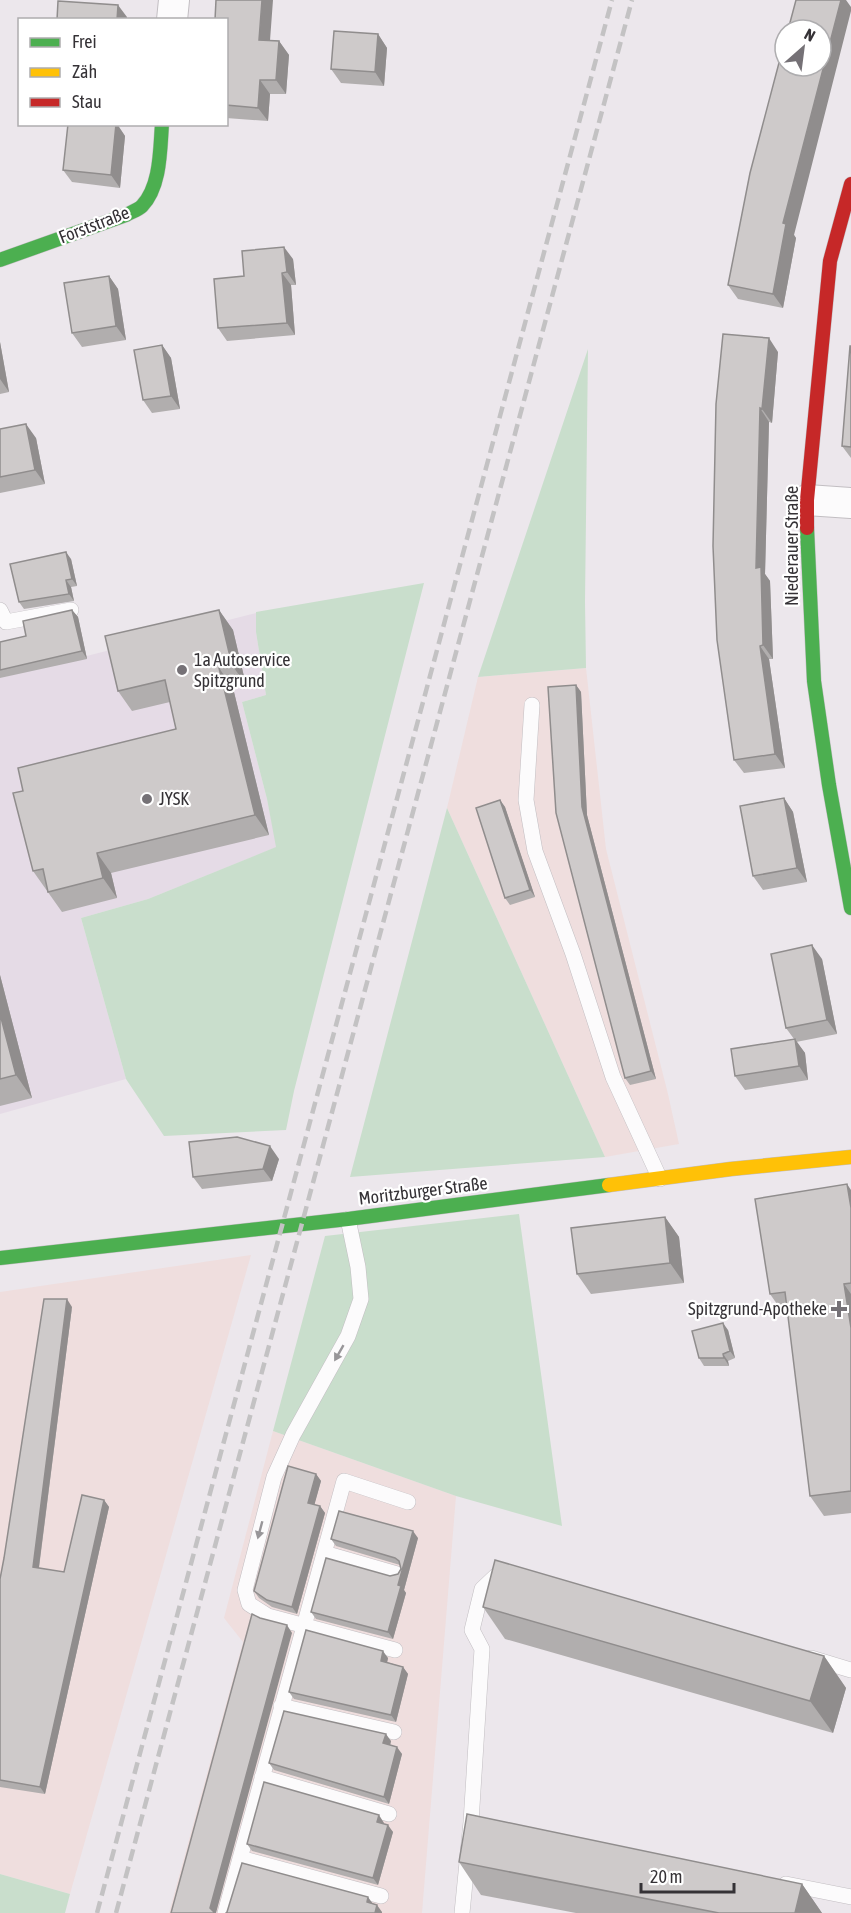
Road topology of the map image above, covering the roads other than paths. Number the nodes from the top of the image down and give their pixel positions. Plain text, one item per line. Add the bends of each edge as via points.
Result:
1 (174, 0) edge
2 (172, 18) edge
3 (162, 126) edge
4 (851, 184) edge
5 (0, 260) edge
6 (807, 500) junction
7 (851, 504) edge
8 (0, 610) edge
9 (71, 610) edge
10 (532, 705) dead end
11 (851, 908) edge
12 (851, 1157) edge
13 (660, 1179) junction
14 (348, 1219) junction
15 (0, 1258) edge
16 (408, 1502) dead end
17 (324, 1553) junction
18 (397, 1574) edge
19 (522, 1579) edge
20 (302, 1627) junction
21 (395, 1650) dead end
22 (792, 1653) edge
23 (851, 1670) edge
24 (281, 1706) junction
25 (394, 1732) dead end
26 (262, 1777) junction
27 (389, 1814) dead end
28 (240, 1858) junction
29 (770, 1881) edge
30 (381, 1896) dead end
31 (851, 1897) edge
32 (225, 1913) edge
33 (462, 1913) edge

1 - 2 street
3 - 5 street, Forststraße via 159,156 143,205 126,215
4 - 6 street, Niederauer Straße via 830,261
6 - 7 street
6 - 11 street, Niederauer Straße via 814,681
8 - 9 lane via 6,622
10 - 13 lane via 526,800 535,851 613,1077
12 - 13 street, Moritzburger Straße
13 - 14 street, Moritzburger Straße
14 - 15 street, Moritzburger Straße
14 -> 20 lane via 361,1299 348,1336 274,1477 245,1590 249,1604 268,1616
16 - 17 lane via 344,1481
17 - 18 lane
17 - 20 lane
19 - 33 lane via 499,1573 482,1589 472,1630 482,1649 477,1823
20 - 21 lane
20 - 24 lane
22 - 23 lane
24 - 25 lane
24 - 26 lane
26 - 27 lane
26 - 28 lane
28 - 30 lane
28 - 32 lane
29 - 31 lane

